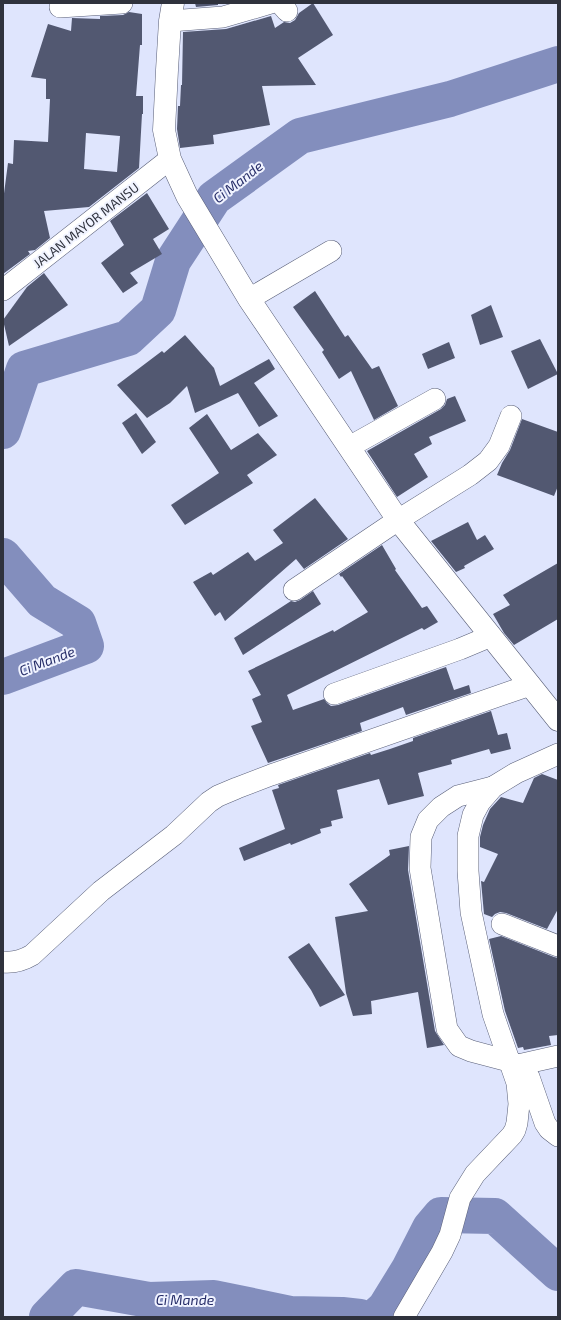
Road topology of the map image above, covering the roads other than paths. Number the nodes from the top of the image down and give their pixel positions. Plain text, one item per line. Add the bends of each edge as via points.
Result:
1 (122, 3) edge
2 (279, 6) edge
3 (60, 7) dead end
4 (172, 12) edge
5 (170, 159) junction
6 (331, 251) dead end
7 (3, 290) edge
8 (249, 300) junction
9 (435, 399) dead end
10 (512, 416) dead end
11 (349, 447) junction
12 (398, 520) junction
13 (294, 590) dead end
14 (491, 636) junction
15 (530, 685) junction
16 (334, 694) dead end
17 (558, 720) edge
18 (558, 754) edge
19 (493, 787) junction
20 (502, 924) dead end
21 (558, 946) edge
22 (3, 962) edge
23 (558, 1056) edge
24 (513, 1063) junction
25 (558, 1136) edge
26 (404, 1317) edge

1 - 3 street
2 - 4 street via 223,17
4 - 5 main road via 164,130
5 - 7 street, JALAN MAYOR MANSU
5 - 8 main road via 187,196
6 - 8 street
8 - 11 main road
9 - 11 street
10 - 12 street via 499,446 488,461
11 - 12 main road
12 - 13 street
12 - 14 main road
14 - 15 main road
14 - 16 street
15 - 17 main road
15 - 22 street via 271,775 218,796 174,835 101,891 32,955 12,963
18 - 19 street via 516,773
19 - 24 street via 473,815 468,836 468,871 471,912 493,1014
19 - 24 street via 458,796 441,806 428,820 421,837 420,868 447,1029 459,1046
20 - 21 street
23 - 24 street
24 - 25 street via 529,1077 547,1126
24 - 26 street via 519,1104 515,1130 475,1174 460,1198 442,1252

